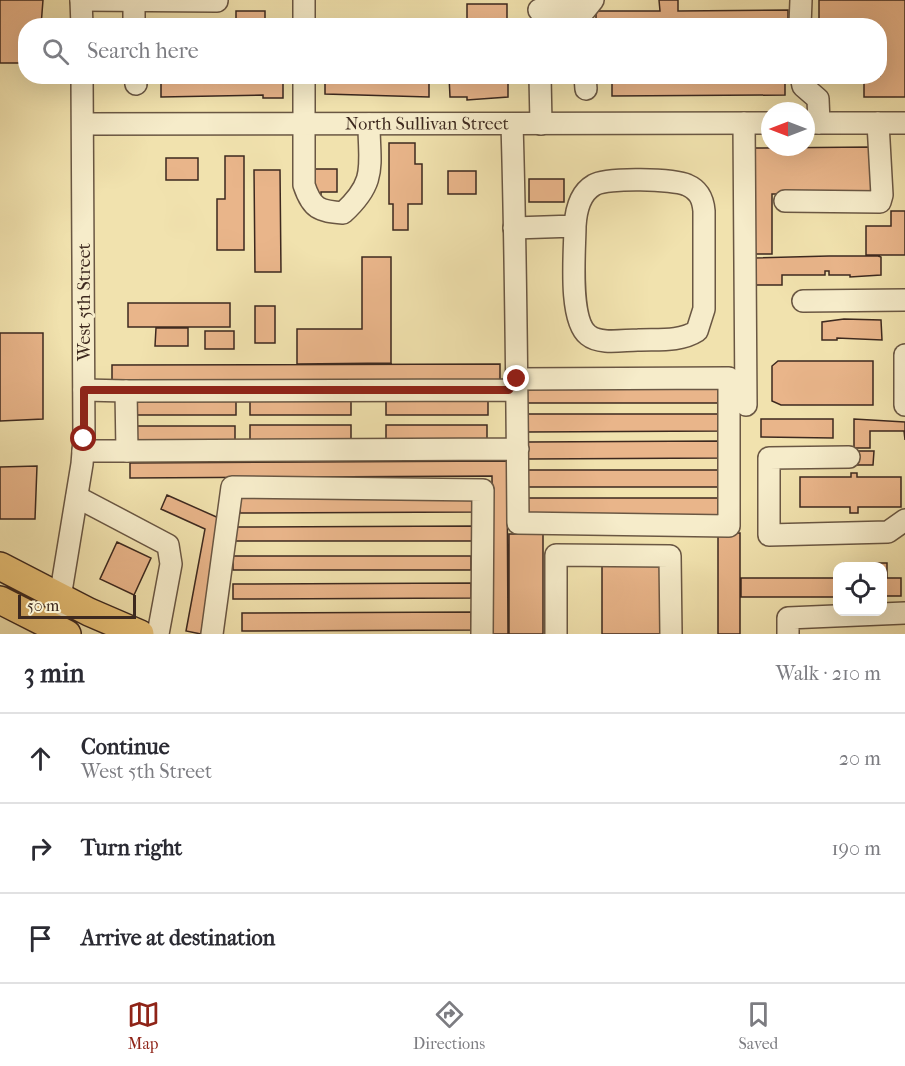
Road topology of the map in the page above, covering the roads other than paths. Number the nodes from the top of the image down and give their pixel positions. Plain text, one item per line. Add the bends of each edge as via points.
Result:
1 (81, 0) edge
2 (134, 0) edge
3 (304, 0) edge
4 (801, 0) edge
5 (217, 1) edge
6 (539, 12) edge
7 (588, 12) edge
8 (82, 18) edge
9 (134, 18) edge
10 (304, 18) edge
11 (800, 18) edge
12 (82, 84) edge
13 (304, 84) edge
14 (540, 84) edge
15 (803, 84) edge
16 (815, 115) edge
17 (744, 123) junction
18 (761, 123) edge
19 (815, 123) edge
20 (878, 123) junction
21 (905, 123) edge
22 (83, 124) junction
23 (304, 124) junction
24 (369, 124) junction
25 (512, 124) junction
26 (541, 124) junction
27 (785, 201) dead end
28 (575, 226) junction
29 (514, 228) junction
30 (905, 300) edge
31 (803, 301) dead end
32 (905, 355) edge
33 (517, 379) junction
34 (84, 390) junction
35 (126, 391) junction
36 (746, 405) dead end
37 (905, 405) edge
38 (518, 449) junction
39 (83, 451) junction
40 (127, 451) junction
41 (849, 457) dead end
42 (77, 497) junction
43 (905, 520) edge
44 (0, 566) edge
45 (60, 598) junction
46 (0, 600) edge
47 (905, 613) edge
48 (58, 632) edge
49 (140, 634) edge
50 (158, 634) edge
51 (212, 634) edge
52 (482, 634) edge
53 (556, 634) edge
54 (671, 634) edge
55 (789, 634) edge

1 - 2 street
1 - 8 street
2 - 5 street
2 - 9 street
3 - 10 street
4 - 11 street
6 - 7 street
12 - 22 street, West 5th Street
13 - 23 street
14 - 26 street
15 - 16 street via 819,99
17 - 18 street, North Sullivan Street
17 - 26 street, North Sullivan Street
17 - 36 street
19 - 20 street
20 - 21 street
20 - 27 street via 880,202
22 - 23 street, North Sullivan Street
22 - 34 street, West 5th Street
23 - 24 street, North Sullivan Street
23 - 24 street via 304,185 310,202 324,211 343,213 357,200 371,172
24 - 25 street, North Sullivan Street
25 - 26 street, North Sullivan Street
25 - 29 street
28 - 28 street via 576,310 580,326 588,335 611,341 678,338 697,331 704,309 705,211 697,192 676,182 595,184 578,205
28 - 29 street
29 - 33 street
30 - 31 street
32 - 37 street
33 - 35 street via 509,390
33 - 38 street
33 - 38 street via 729,378 729,526 518,523
34 - 35 street
34 - 39 street, West 5th Street
35 - 40 street
38 - 40 street
39 - 40 street
39 - 42 street, West 5th Street
41 - 43 street via 769,458 769,535 888,532
42 - 45 street, West 5th Street
42 - 50 street via 168,545 171,564
44 - 45 main road
45 - 48 street, West 5th Street
45 - 49 main road
46 - 48 main road
47 - 55 street via 788,618
51 - 52 street via 232,487 483,490
53 - 54 street via 556,555 670,556

